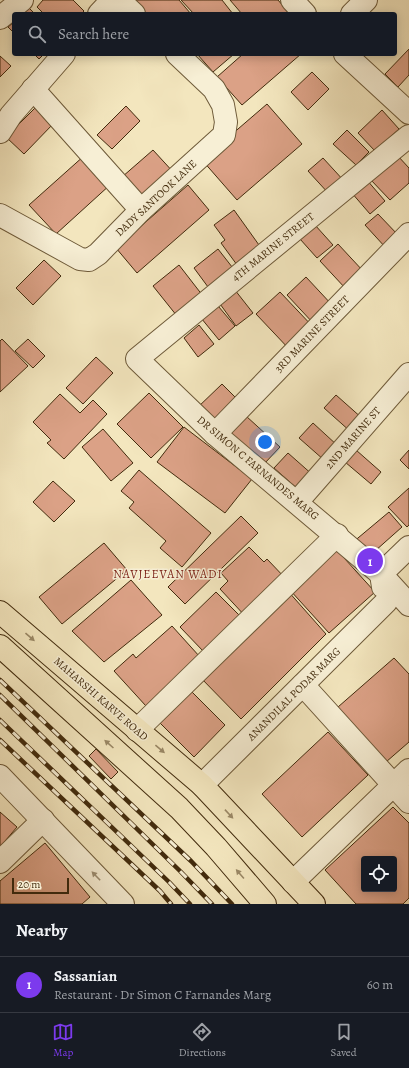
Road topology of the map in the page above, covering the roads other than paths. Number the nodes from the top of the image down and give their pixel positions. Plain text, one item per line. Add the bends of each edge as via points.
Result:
1 (22, 0) edge
2 (112, 0) edge
3 (119, 0) edge
4 (292, 0) edge
5 (366, 0) edge
6 (101, 12) edge
7 (132, 12) edge
8 (303, 12) edge
9 (354, 12) edge
10 (0, 18) edge
11 (62, 56) edge
12 (179, 56) edge
13 (347, 56) edge
14 (33, 90) junction
15 (409, 113) edge
16 (0, 132) edge
17 (409, 136) edge
18 (141, 210) junction
19 (0, 216) edge
20 (409, 234) edge
21 (137, 359) joint
22 (409, 374) edge
23 (215, 434) junction
24 (297, 502) junction
25 (337, 535) junction
26 (409, 547) edge
27 (382, 574) junction
28 (386, 602) junction
29 (409, 606) edge
30 (0, 612) edge
31 (0, 646) edge
32 (302, 685) junction
33 (137, 730) junction
34 (409, 770) edge
35 (0, 776) edge
36 (393, 785) junction
37 (202, 786) junction
38 (409, 802) edge
39 (179, 808) junction
40 (43, 820) junction
41 (0, 862) edge
42 (293, 882) junction
43 (123, 904) edge
44 (265, 904) edge
45 (314, 904) edge

1 - 10 street
2 - 6 street
3 - 7 street
4 - 8 street
5 - 9 street
11 - 14 street
12 - 18 street, DADY SANTOOK LANE via 214,89 223,105 226,122 224,136
13 - 15 street
14 - 16 street
14 - 18 street
17 - 21 street, 4TH MARINE STREET
18 - 19 street, DADY SANTOOK LANE via 89,260 73,256
20 - 23 street, 3RD MARINE STREET
21 - 23 street, DR SIMON C FARNANDES MARG
22 - 24 street, 2ND MARINE ST
23 - 24 street, DR SIMON C FARNANDES MARG
24 - 25 street, DR SIMON C FARNANDES MARG
25 - 27 street, DR SIMON C FARNANDES MARG
25 - 33 street
26 - 27 street
27 - 28 street
27 - 29 street, DR SIMON C FARNANDES MARG
28 - 29 street
28 - 32 street, ANANDILAL PODAR MARG
30 -> 33 main road, MAHARSHI KARVE ROAD
39 -> 31 main road
32 - 36 street
32 - 37 street, ANANDILAL PODAR MARG
33 -> 37 main road, MAHARSHI KARVE ROAD
34 - 36 street
35 - 40 street
36 - 38 street
36 - 42 street
37 - 39 main road
37 -> 42 main road, MAHARSHI KARVE ROAD
44 -> 39 main road
40 - 41 street
43 -> 40 street
42 - 45 main road, MAHARSHI KARVE ROAD

